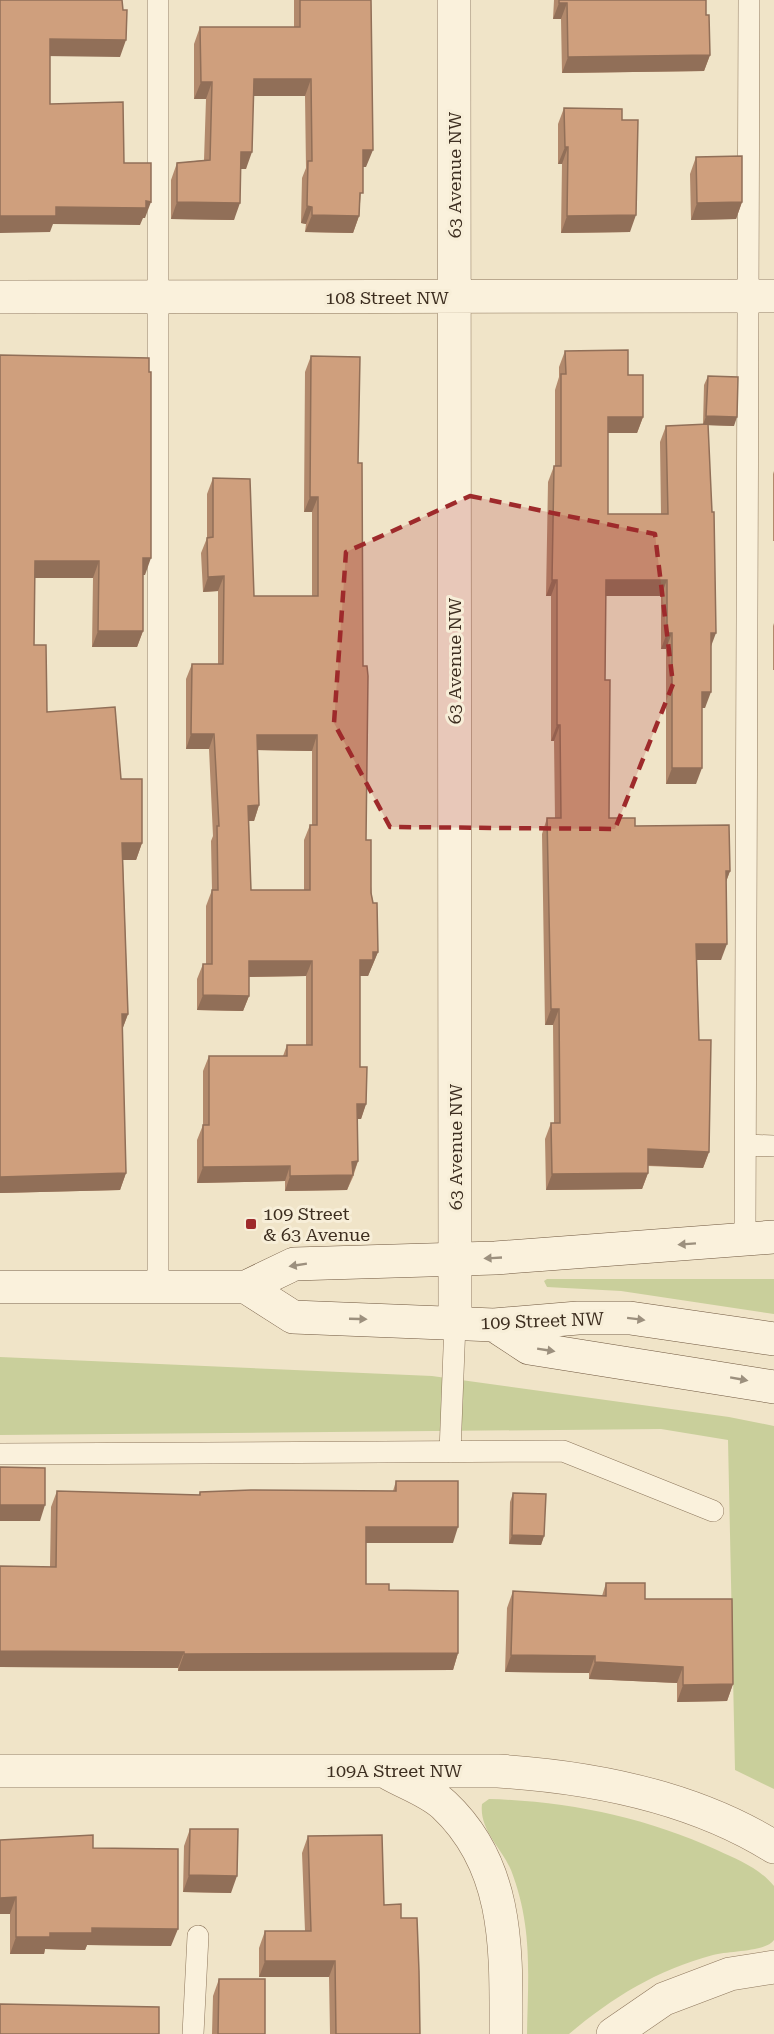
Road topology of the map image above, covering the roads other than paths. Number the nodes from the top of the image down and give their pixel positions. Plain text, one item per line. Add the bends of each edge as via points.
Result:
1 (158, 0) edge
2 (454, 0) edge
3 (749, 0) edge
4 (762, 296) edge
5 (0, 297) edge
6 (158, 297) junction
7 (454, 298) junction
8 (746, 1145) junction
9 (774, 1146) edge
10 (764, 1240) edge
11 (457, 1259) junction
12 (0, 1287) edge
13 (158, 1287) junction
14 (246, 1287) junction
15 (455, 1323) junction
16 (494, 1325) junction
17 (774, 1338) edge
18 (774, 1387) edge
19 (450, 1452) junction
20 (0, 1454) edge
21 (713, 1511) dead end
22 (0, 1771) edge
23 (386, 1772) junction
24 (774, 1847) edge
25 (198, 1936) dead end
26 (774, 1967) edge
27 (193, 2034) edge
28 (506, 2034) edge
29 (613, 2034) edge

1 - 6 lane
2 - 7 street, 63 Avenue NW
3 - 4 lane
4 - 7 street, 108 Street NW
4 - 8 lane
5 - 6 street, 108 Street NW
6 - 7 street, 108 Street NW
6 - 13 lane
7 - 11 street, 63 Avenue NW
8 - 9 lane
8 - 10 lane
10 -> 11 street
11 -> 14 street via 294,1264
11 - 15 street, 63 Avenue NW
12 - 13 street
13 - 14 street
14 -> 15 street, 109 Street NW via 293,1317
15 - 16 street, 109 Street NW
15 - 19 lane
16 -> 17 street, 109 Street NW via 630,1318
16 -> 18 street via 529,1348
19 - 20 lane
19 - 21 lane via 563,1451
22 - 23 street, 109A Street NW
23 - 24 street, 109A Street NW via 562,1775 662,1797 740,1827
23 - 28 street via 443,1804 477,1847 497,1893 506,1949
25 - 27 lane
26 - 29 street via 730,1974 664,1999

